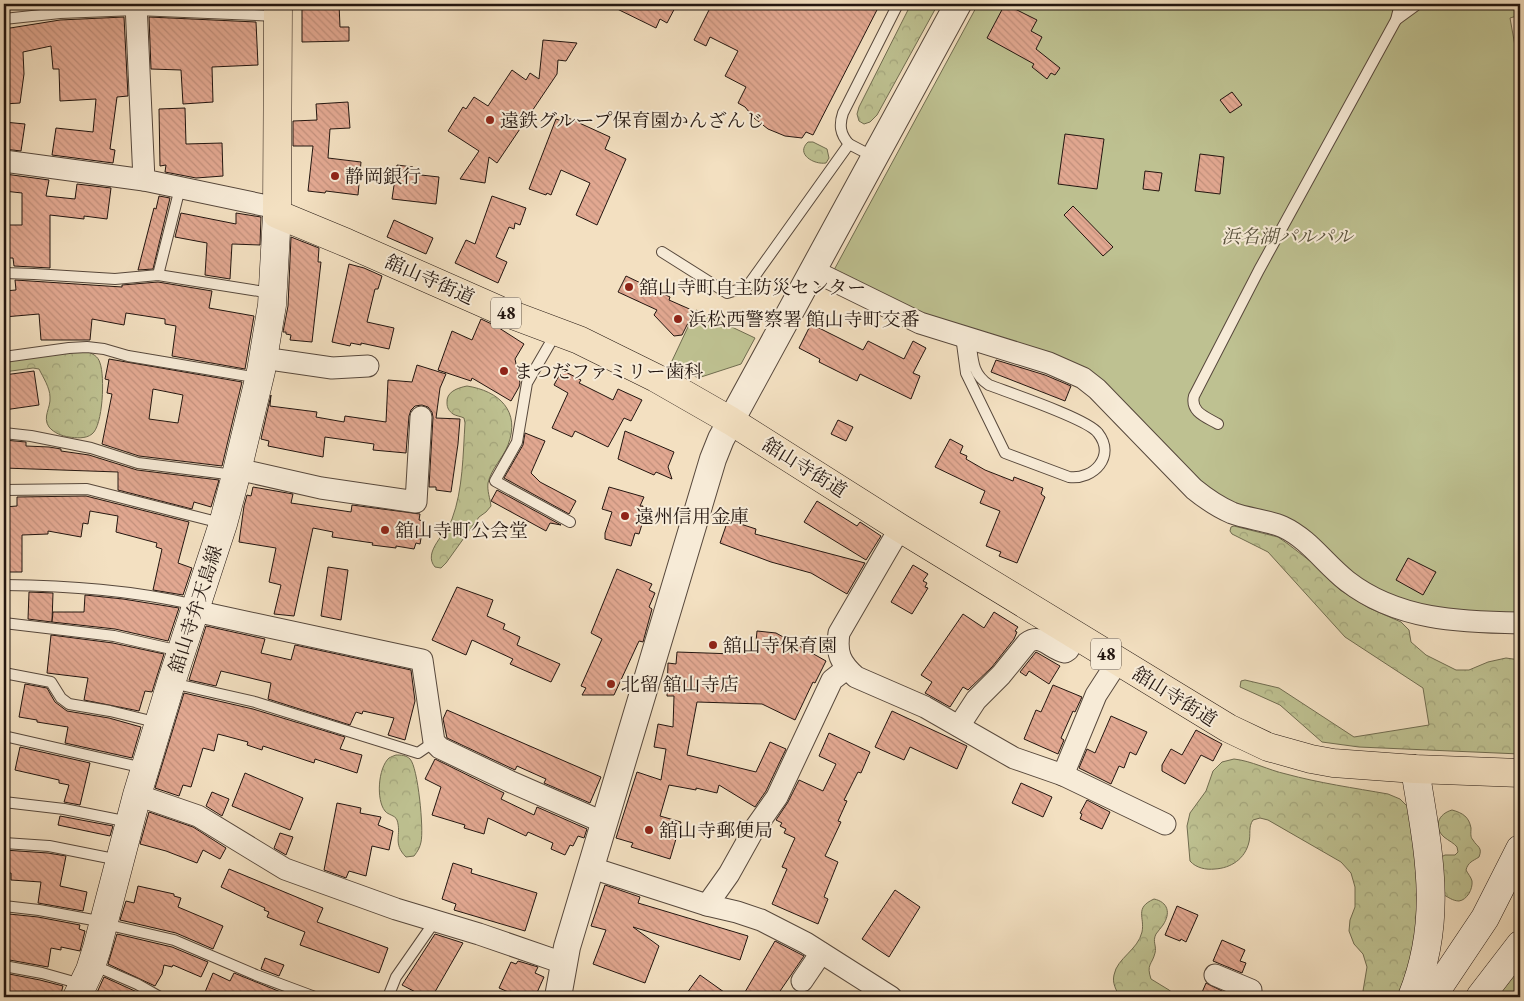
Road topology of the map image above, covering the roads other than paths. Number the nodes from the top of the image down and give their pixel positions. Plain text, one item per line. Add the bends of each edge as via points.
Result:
1 (898, 4) edge
2 (958, 4) edge
3 (1400, 4) edge
4 (1418, 4) edge
5 (136, 7) edge
6 (278, 10) edge
7 (4, 19) edge
8 (1396, 20) junction
9 (849, 144) junction
10 (874, 157) junction
11 (4, 161) edge
12 (144, 180) junction
13 (180, 188) junction
14 (277, 211) junction
15 (662, 252) dead end
16 (812, 270) junction
17 (4, 273) edge
18 (158, 274) junction
19 (272, 293) junction
20 (556, 332) junction
21 (965, 337) junction
22 (4, 357) edge
23 (368, 366) dead end
24 (261, 368) junction
25 (421, 417) dead end
26 (731, 421) junction
27 (1218, 424) dead end
28 (4, 433) edge
29 (237, 472) junction
30 (4, 490) edge
31 (570, 522) dead end
32 (223, 524) junction
33 (900, 528) junction
34 (4, 585) edge
35 (195, 608) junction
36 (4, 623) edge
37 (1520, 623) edge
38 (1077, 636) junction
39 (181, 652) junction
40 (1118, 661) junction
41 (846, 668) junction
42 (4, 673) edge
43 (171, 683) junction
44 (159, 723) junction
45 (959, 726) junction
46 (4, 736) edge
47 (434, 742) junction
48 (145, 768) junction
49 (1414, 769) junction
50 (1520, 773) edge
51 (1063, 775) junction
52 (137, 796) junction
53 (4, 802) edge
54 (130, 822) junction
55 (605, 822) junction
56 (1165, 824) dead end
57 (4, 843) edge
58 (1520, 850) edge
59 (120, 860) junction
60 (592, 868) junction
61 (707, 904) junction
62 (4, 906) edge
63 (435, 921) junction
64 (104, 923) junction
65 (1520, 945) edge
66 (821, 953) junction
67 (563, 964) junction
68 (4, 966) edge
69 (1215, 974) dead end
70 (802, 981) dead end
71 (84, 982) edge
72 (160, 997) edge
73 (315, 997) edge
74 (388, 997) edge
75 (558, 997) edge
76 (891, 997) edge
77 (1250, 997) edge
78 (1412, 997) edge
79 (1432, 997) edge
80 (1480, 997) edge

1 - 9 lane via 842,113 840,129
2 - 10 street
3 - 8 lane
4 - 8 lane
5 - 6 lane
5 - 7 lane
5 - 12 street
6 - 14 main road
8 - 27 lane via 1194,396 1194,409
9 - 10 lane
9 - 15 lane via 747,287 727,293
10 - 16 street
11 - 12 street
12 - 13 street
13 - 14 street
13 - 18 lane
14 - 19 main road, 舘山寺弁天島線
14 - 20 main road, 舘山寺街道 / 48
16 - 21 street via 910,318
16 - 26 street
17 - 18 lane via 116,280
18 - 19 lane
19 - 24 main road, 舘山寺弁天島線
20 - 26 main road, 舘山寺街道 / 48 via 656,378
20 - 31 lane via 527,383 517,442 496,481
21 - 21 lane via 975,372 981,380 1081,421 1098,433 1104,452 1096,469 1079,478 1069,477 1005,453 966,373
21 - 37 street via 1049,363 1082,378 1097,389 1206,498 1232,513 1283,527 1318,553 1347,581 1374,598 1404,611 1436,618
22 - 24 lane via 87,347 128,356
23 - 24 street
24 - 29 main road, 舘山寺弁天島線
25 - 29 street via 416,502
26 - 33 main road, 舘山寺街道 / 48
26 - 55 street via 713,459
28 - 29 lane via 91,448 138,463
29 - 32 main road, 舘山寺弁天島線
30 - 32 lane via 87,489
32 - 35 main road, 舘山寺弁天島線
33 - 38 main road, 舘山寺街道 / 48
33 - 41 street via 839,633 837,645
34 - 35 lane via 108,589 161,597
35 - 39 main road, 舘山寺弁天島線
35 - 47 street via 422,660
36 - 39 lane via 114,636
38 - 40 main road, 舘山寺街道 / 48
38 - 45 street via 1065,652 1037,639 1027,643 976,700
39 - 43 main road, 舘山寺弁天島線
40 - 49 main road, 舘山寺街道 / 48 via 1228,728 1268,747 1333,763
40 - 51 street via 1096,694
41 - 45 street via 856,677 917,703
41 - 61 street via 832,680 777,797
42 - 44 lane via 51,682 69,704
43 - 44 main road, 舘山寺弁天島線
43 - 47 lane via 256,702 418,753
44 - 48 main road, 舘山寺弁天島線
45 - 51 street via 1014,758
46 - 48 lane
47 - 55 street via 440,748 509,781
48 - 52 main road, 舘山寺弁天島線
49 - 50 main road, 舘山寺街道 / 48
49 - 78 main road via 1429,858 1432,902 1427,946
51 - 56 street
52 - 54 main road, 舘山寺弁天島線
52 - 63 street via 198,816 285,869
53 - 54 lane
54 - 59 main road, 舘山寺弁天島線
55 - 60 street
57 - 59 lane via 49,846
58 - 79 main road via 1485,918
59 - 64 main road, 舘山寺弁天島線
60 - 61 street
60 - 67 street
61 - 66 street via 761,920
62 - 64 lane
63 - 67 street
63 - 74 lane via 396,978
64 - 71 main road, 舘山寺弁天島線
64 - 73 lane via 174,940
65 - 80 main road
66 - 70 street
66 - 76 street
67 - 75 street
68 - 71 lane
69 - 77 street via 1251,990
71 - 72 lane via 137,984

